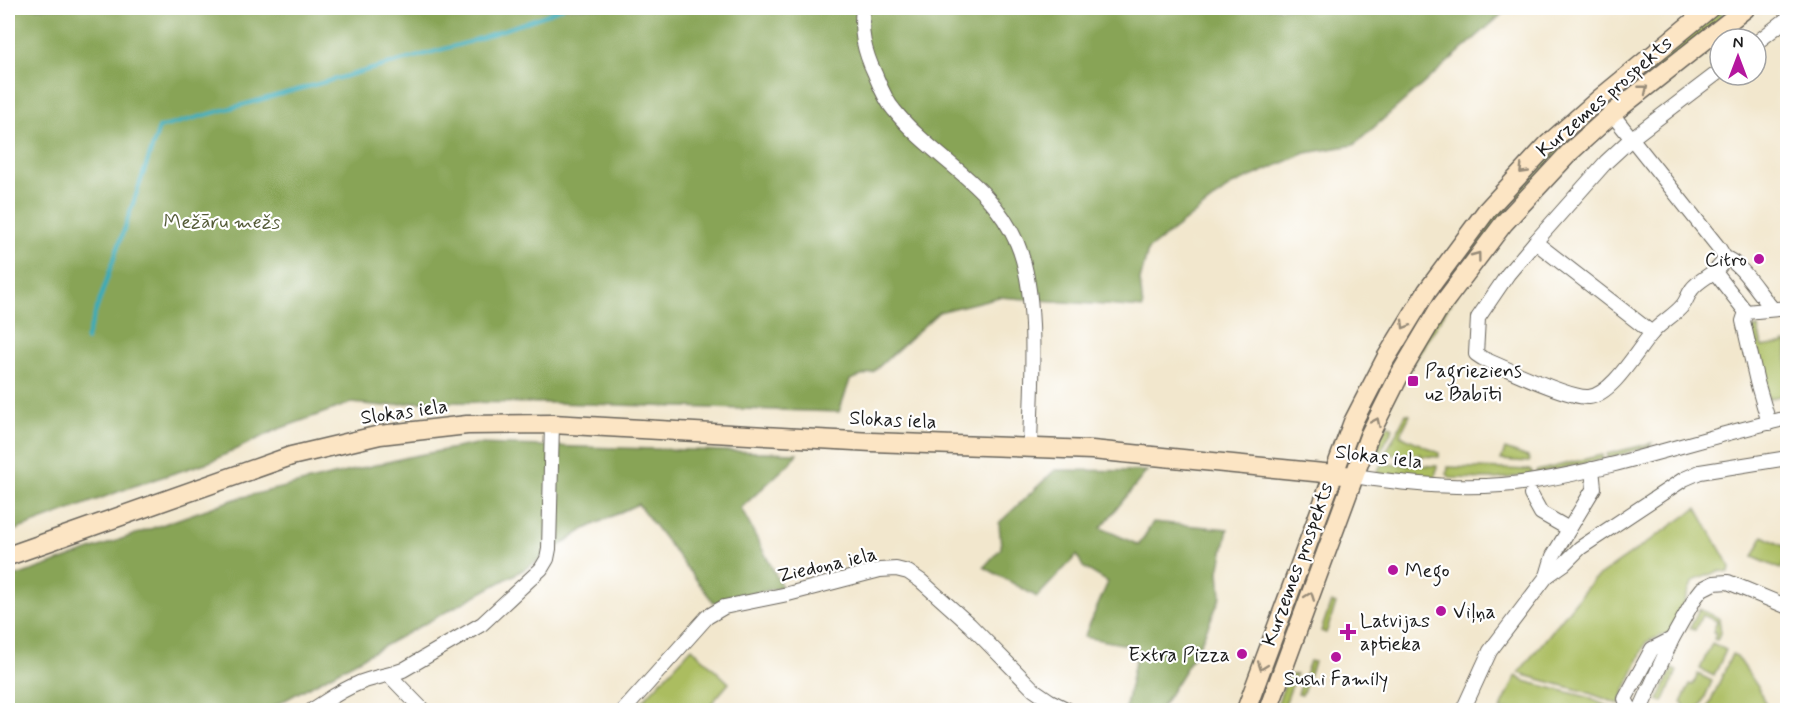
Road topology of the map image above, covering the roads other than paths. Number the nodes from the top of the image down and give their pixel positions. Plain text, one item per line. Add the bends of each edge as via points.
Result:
1 (863, 8) edge
2 (1710, 8) edge
3 (1746, 8) edge
4 (1788, 18) edge
5 (1768, 34) edge
6 (1708, 80) edge
7 (1612, 114) junction
8 (1632, 138) junction
9 (1535, 242) junction
10 (1725, 258) junction
11 (1714, 271) junction
12 (1788, 308) edge
13 (1773, 309) junction
14 (1746, 312) junction
15 (1652, 333) junction
16 (1788, 418) edge
17 (1769, 423) junction
18 (552, 424) junction
19 (1030, 447) junction
20 (1788, 458) edge
21 (1592, 469) junction
22 (1333, 473) junction
23 (1354, 476) junction
24 (1531, 495) dead end
25 (1569, 529) junction
26 (8, 556) edge
27 (1547, 576) junction
28 (1788, 608) edge
29 (1672, 639) junction
30 (390, 676) junction
31 (312, 711) edge
32 (423, 711) edge
33 (624, 711) edge
34 (1068, 711) edge
35 (1246, 711) edge
36 (1268, 711) edge
37 (1463, 711) edge
38 (1631, 711) edge
39 (1640, 711) edge

1 - 19 street via 861,28 867,58 893,109 995,205 1017,243 1031,318
2 -> 22 main road, Kurzemes prospekts via 1570,124 1487,210 1427,291 1386,358 1353,422
7 -> 3 main road, Kurzemes prospekts
4 - 5 street
6 - 8 street
7 - 8 street
23 -> 7 main road, Kurzemes prospekts via 1400,374 1460,279 1524,199
8 - 9 street
8 - 10 street
9 - 15 street
9 - 15 street via 1478,318 1476,354 1584,397 1603,392
10 - 11 street
10 - 13 street via 1735,262
11 - 14 street
11 - 15 street
12 - 13 street
13 - 14 street
14 - 17 street via 1744,330
16 - 17 street, Slokas iela
17 - 21 street, Slokas iela
18 - 19 main road, Slokas iela
18 - 26 main road, Slokas iela via 467,425 339,444 291,456
18 - 30 street via 547,560 482,624
19 - 22 main road, Slokas iela
20 - 27 street via 1684,478
21 - 23 street, Slokas iela via 1488,486
21 - 25 street via 1594,488
22 - 23 main road, Slokas iela
22 -> 35 main road, Kurzemes prospekts
36 -> 23 main road, Kurzemes prospekts
24 - 25 street via 1540,513
25 - 27 street via 1550,561
27 - 37 street via 1490,651
28 - 29 street via 1721,581 1698,594
29 - 38 street via 1652,649 1625,699
29 - 39 street
30 - 31 street via 357,684
30 - 32 street
33 - 34 street, Ziedoņa iela via 716,611 896,569 921,581 1034,690

